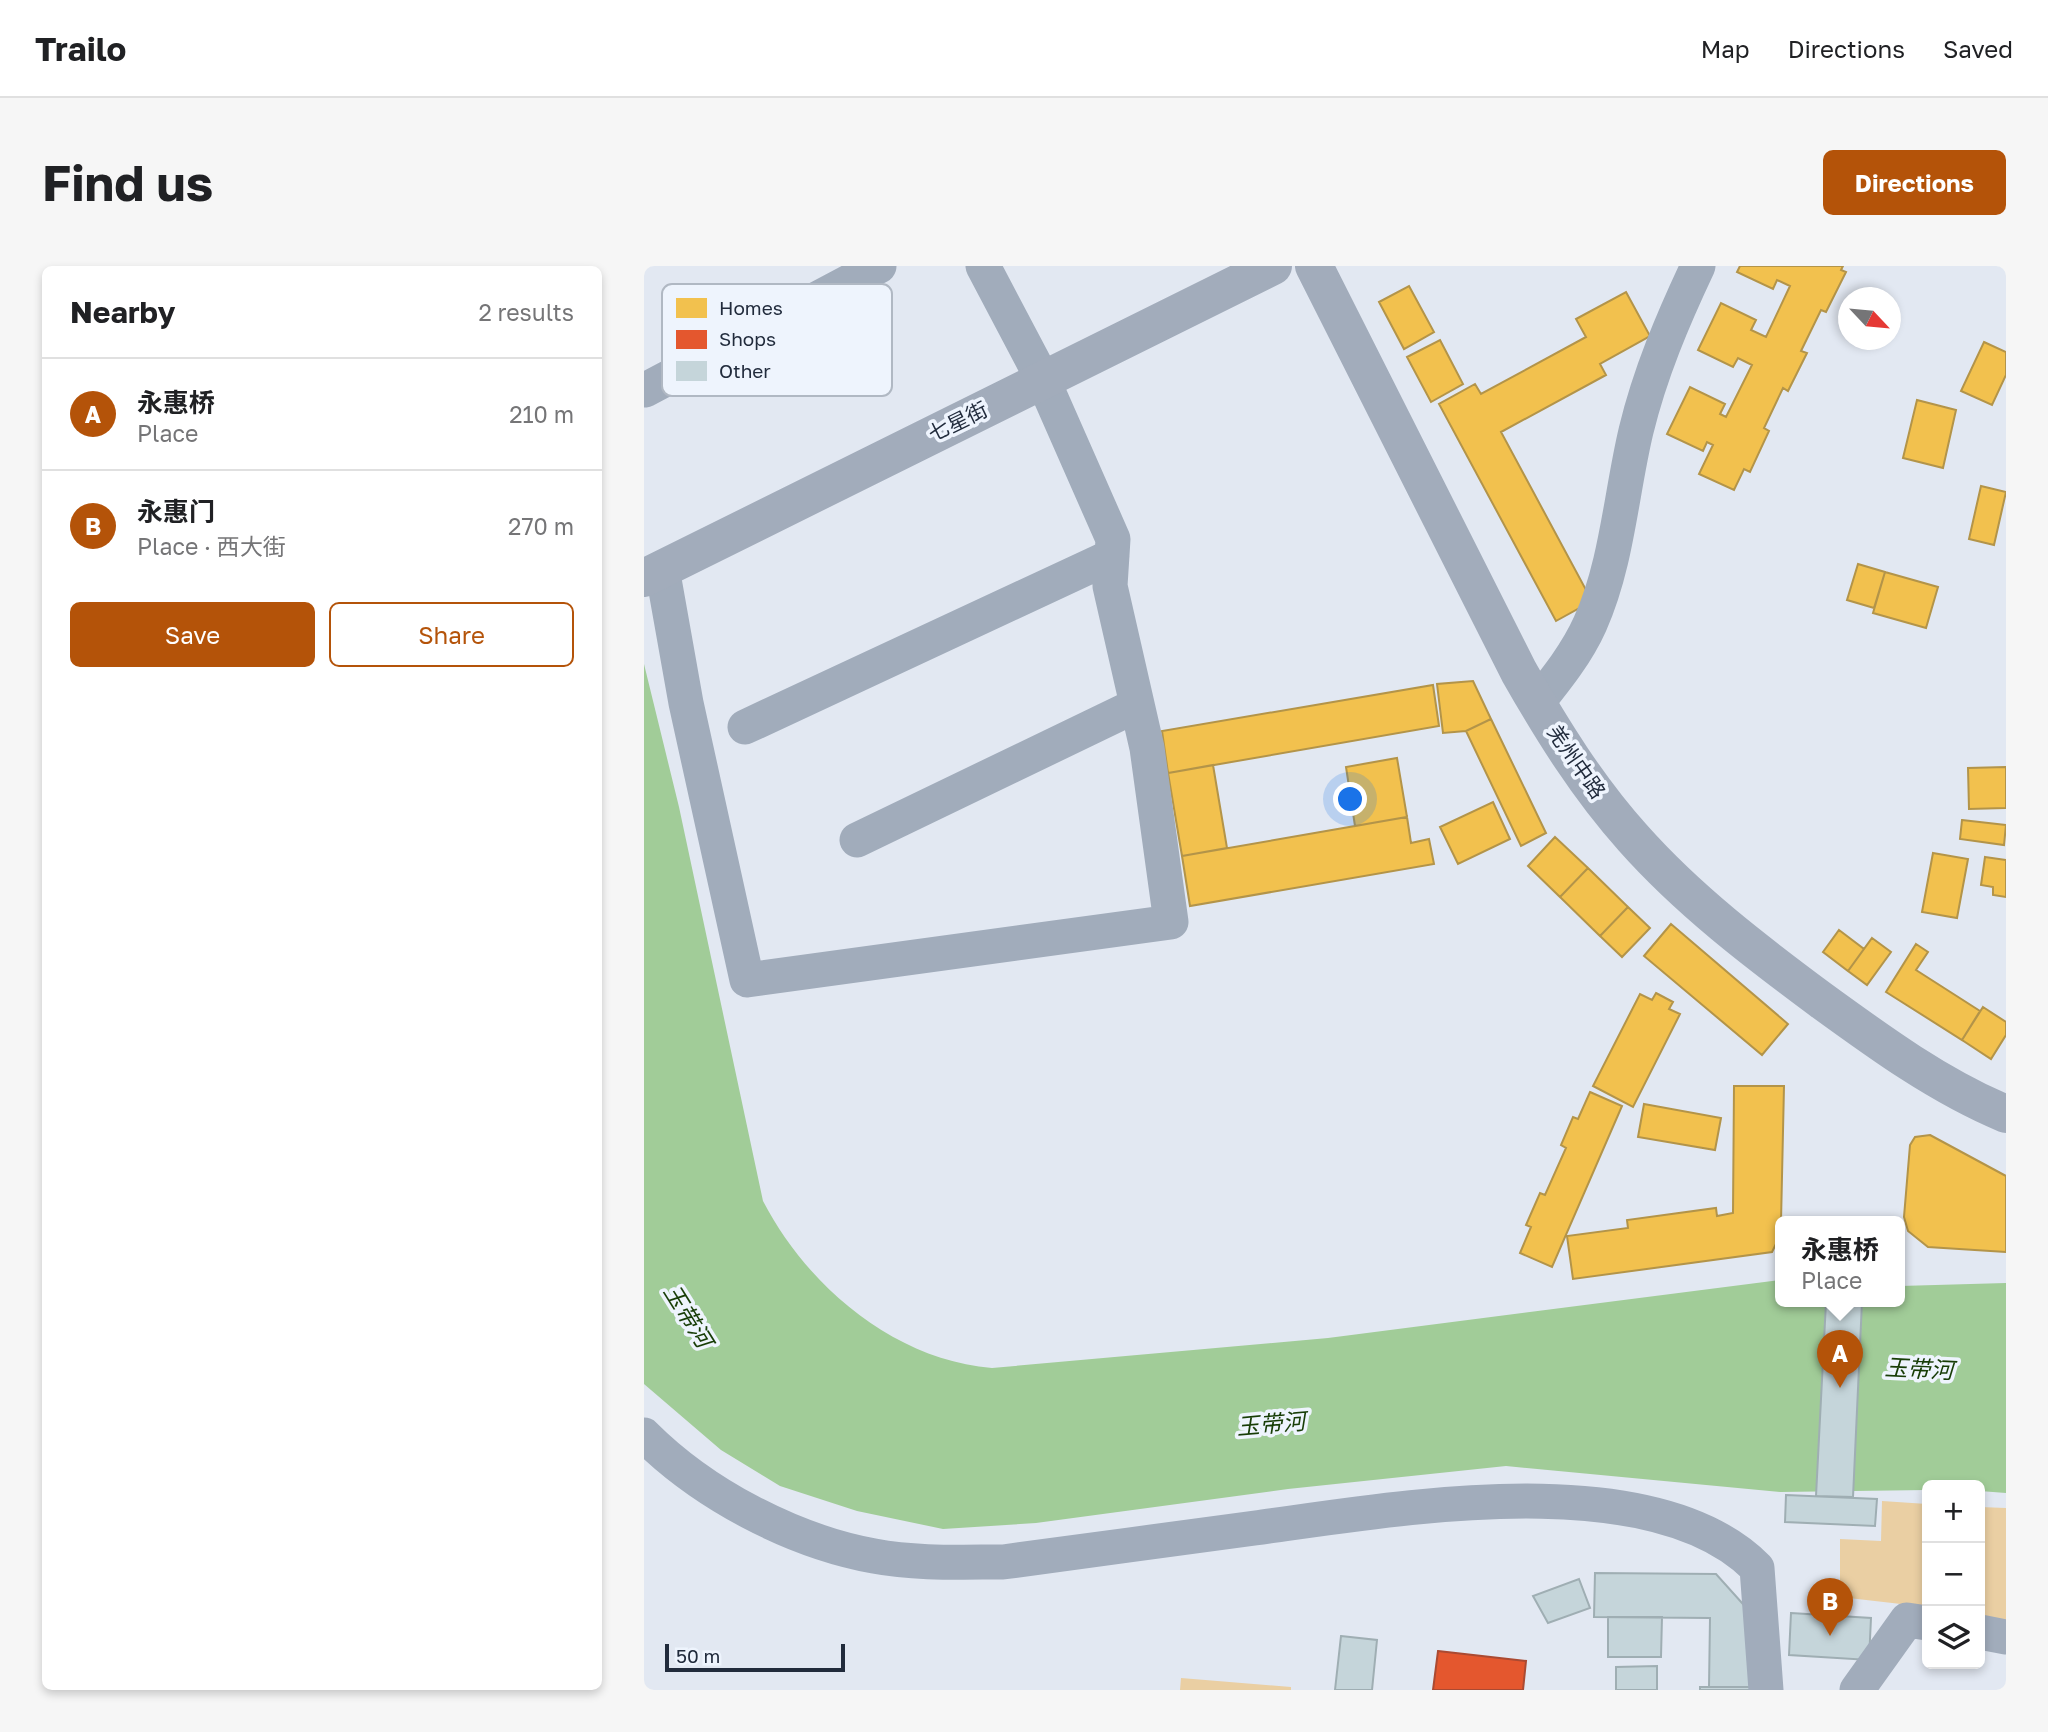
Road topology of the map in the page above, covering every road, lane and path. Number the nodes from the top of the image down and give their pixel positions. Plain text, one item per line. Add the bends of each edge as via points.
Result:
1 (879, 266) edge
2 (983, 266) edge
3 (1273, 266) edge
4 (1314, 266) edge
5 (1698, 266) edge
6 (845, 284) edge
7 (1043, 380) junction
8 (662, 381) edge
9 (645, 390) edge
10 (1112, 556) junction
11 (652, 573) edge
12 (1537, 703) junction
13 (1137, 705) junction
14 (745, 727) dead end
15 (857, 840) dead end
16 (2006, 1114) edge
17 (644, 1435) edge
18 (1917, 1621) edge
19 (1985, 1633) edge
20 (2006, 1637) edge
21 (1766, 1690) edge
22 (1857, 1690) edge

1 - 6 street
2 - 7 street
3 - 7 main road, 七星街
4 - 12 main road, 羌州中路
5 - 12 street via 1657,362 1637,430 1608,570 1591,622 1566,667
7 - 10 street via 1113,539
7 - 11 main road, 七星街
8 - 9 street
10 - 13 street via 1110,586
10 - 14 street
11 - 13 street via 686,703 747,981 1171,922
12 - 16 main road, 羌州中路 via 1614,816 1692,898 1856,1026 1960,1093
13 - 15 street
17 - 21 street via 688,1473 754,1514 876,1557 1003,1562 1452,1503 1565,1503 1664,1518 1726,1543 1757,1568
18 - 22 street
19 - 20 street

